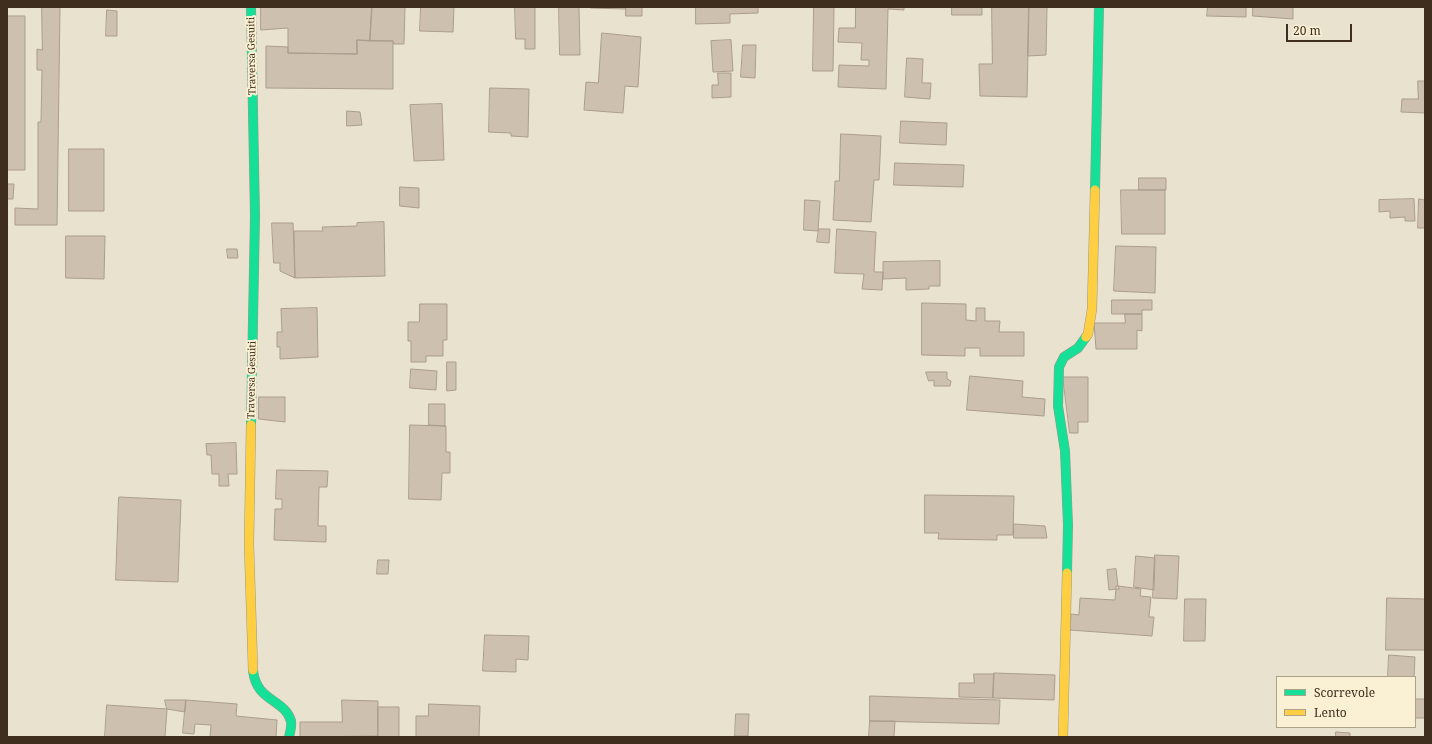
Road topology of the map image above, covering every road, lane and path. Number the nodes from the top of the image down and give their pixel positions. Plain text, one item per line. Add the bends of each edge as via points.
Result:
1 (251, 7) edge
2 (1099, 7) edge
3 (289, 737) edge
4 (1063, 737) edge

1 - 3 street, Traversa Gesuiti via 255,216 249,544 252,659 254,682 260,691 284,710 290,722
2 - 4 street via 1092,309 1088,334 1078,348 1064,357 1059,367 1058,406 1065,452 1068,525

